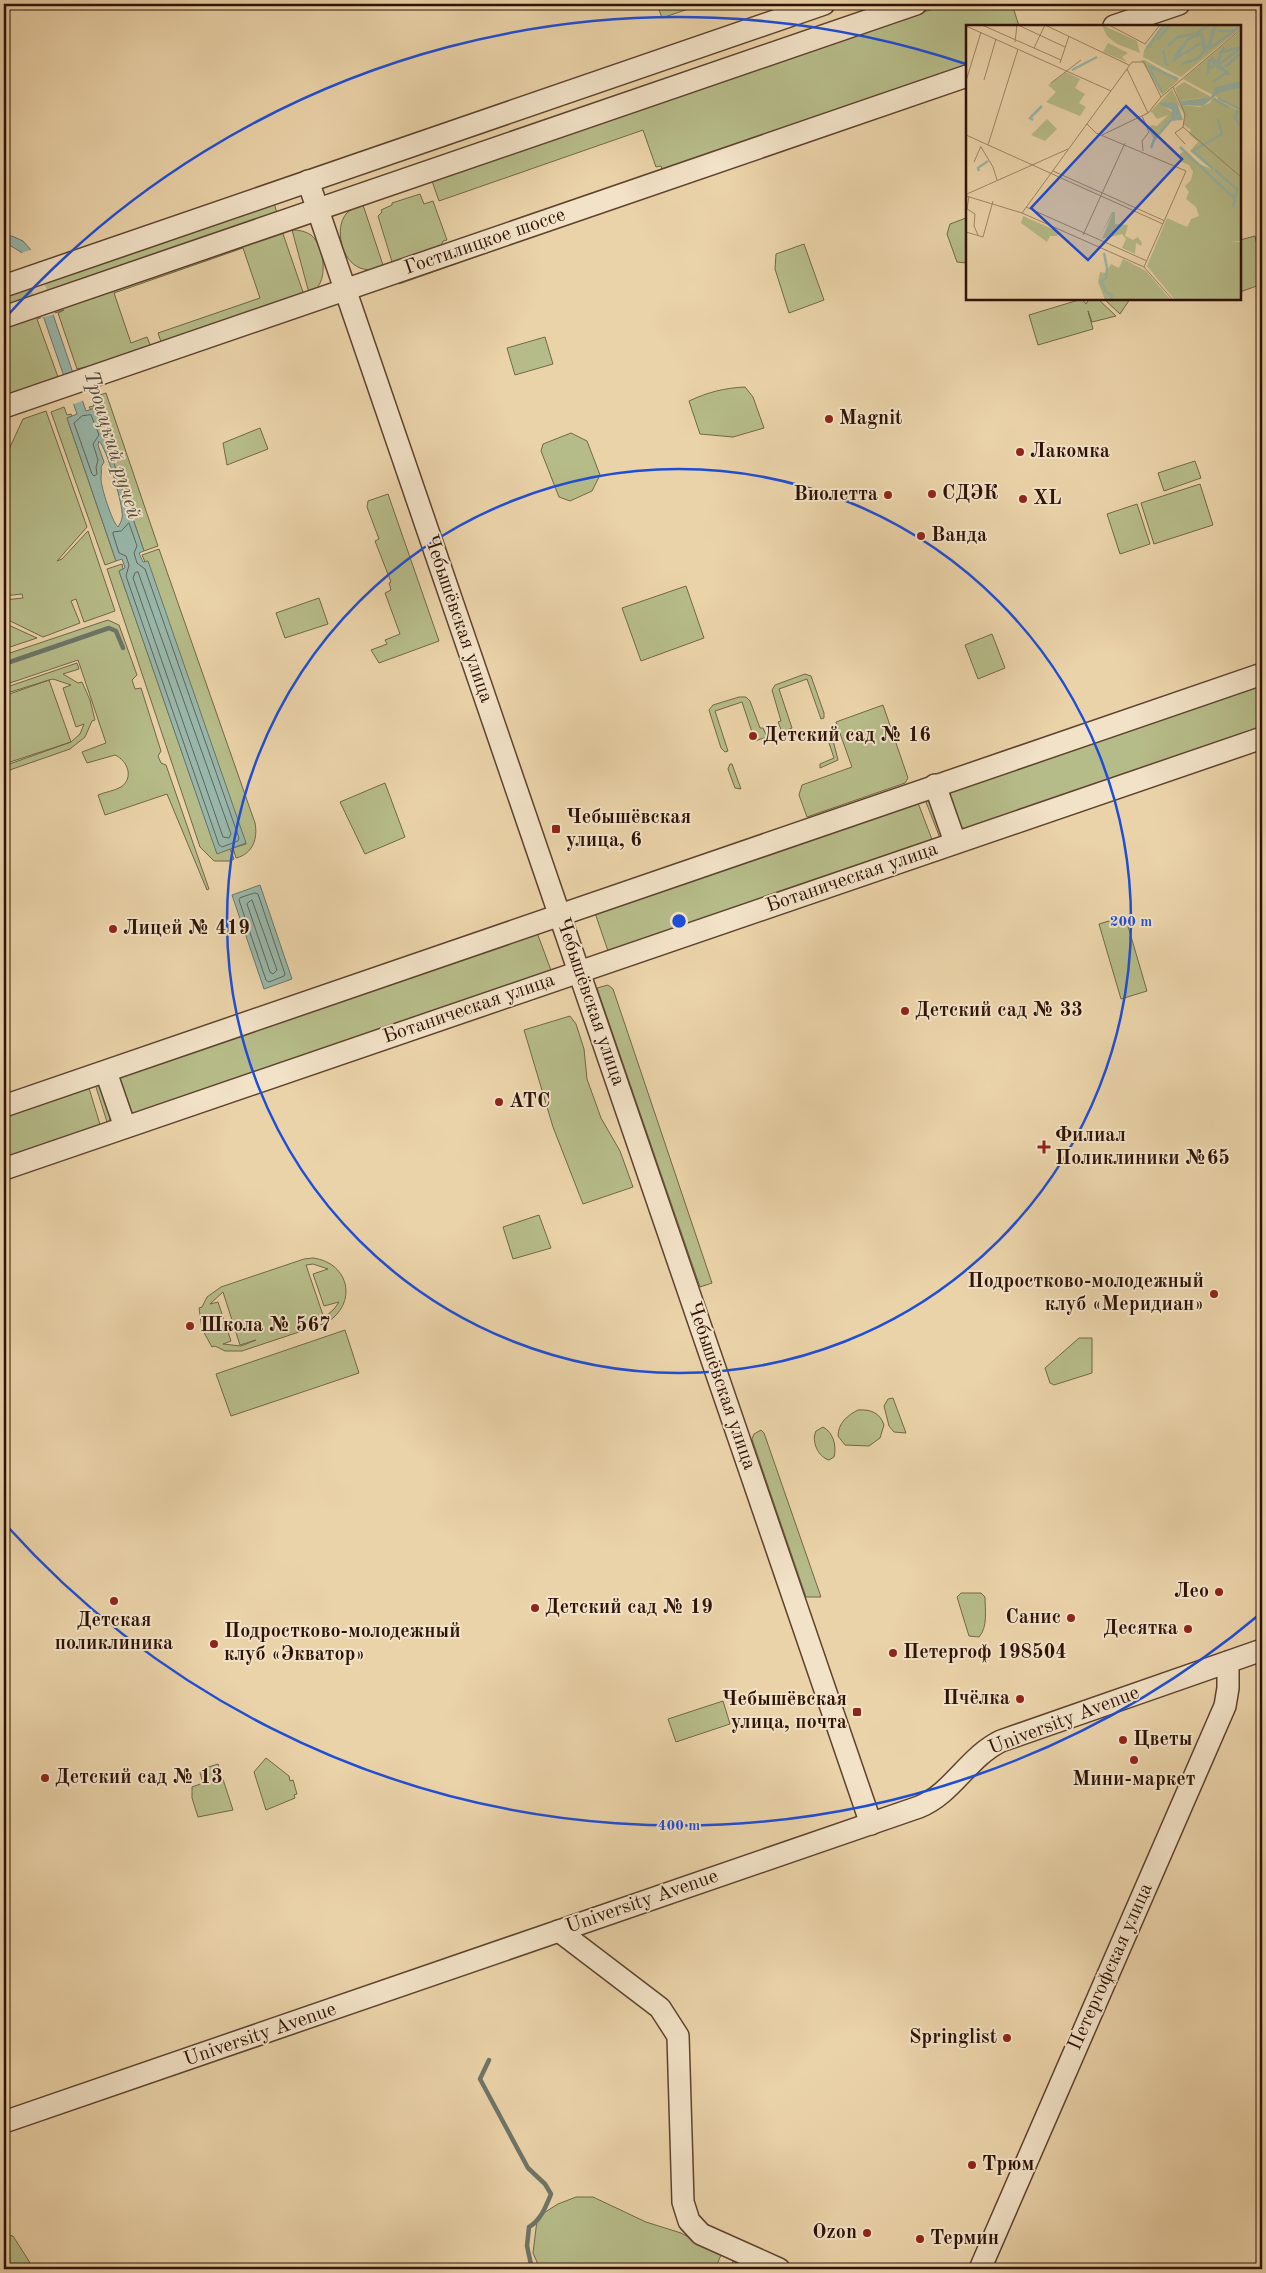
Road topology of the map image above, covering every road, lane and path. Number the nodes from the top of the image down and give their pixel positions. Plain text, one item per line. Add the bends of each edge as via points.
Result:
1 (824, 4) edge
2 (916, 4) edge
3 (1179, 4) edge
4 (1117, 25) edge
5 (966, 76) edge
6 (308, 181) junction
7 (317, 209) junction
8 (11, 284) edge
9 (346, 290) junction
10 (4, 317) edge
11 (4, 408) edge
12 (1262, 674) edge
13 (1262, 738) edge
14 (935, 785) junction
15 (955, 842) junction
16 (560, 915) junction
17 (579, 972) junction
18 (106, 1072) junction
19 (4, 1106) edge
20 (125, 1127) junction
21 (4, 1169) edge
22 (1262, 1650) edge
23 (1228, 1662) junction
24 (871, 1824) junction
25 (559, 1931) junction
26 (4, 2122) edge
27 (779, 2269) edge
28 (980, 2269) edge

1 - 6 street
2 - 7 street
3 - 4 street
5 - 9 street, Гостилицкое шоссе
6 - 7 street, Чебышёвская улица
6 - 8 street
7 - 9 street, Чебышёвская улица
7 - 10 street
9 - 11 street, Гостилицкое шоссе
9 - 16 street, Чебышёвская улица
12 - 14 street
13 - 15 street, Ботаническая улица
14 - 15 street, Ботаническая улица
14 - 16 street
15 - 17 street, Ботаническая улица
16 - 17 street, Чебышёвская улица
16 - 18 street
17 - 20 street, Ботаническая улица
17 - 24 street, Чебышёвская улица
18 - 19 street
18 - 20 street
20 - 21 street, Ботаническая улица
22 - 23 street, University Avenue
23 - 24 street, University Avenue via 1001,1741 981,1753 955,1782 931,1801
23 - 28 street, Петергофская улица via 1225,1706
24 - 25 street, University Avenue
25 - 26 street, University Avenue
25 - 27 street via 660,2008 678,2036 683,2202 689,2221 707,2238

